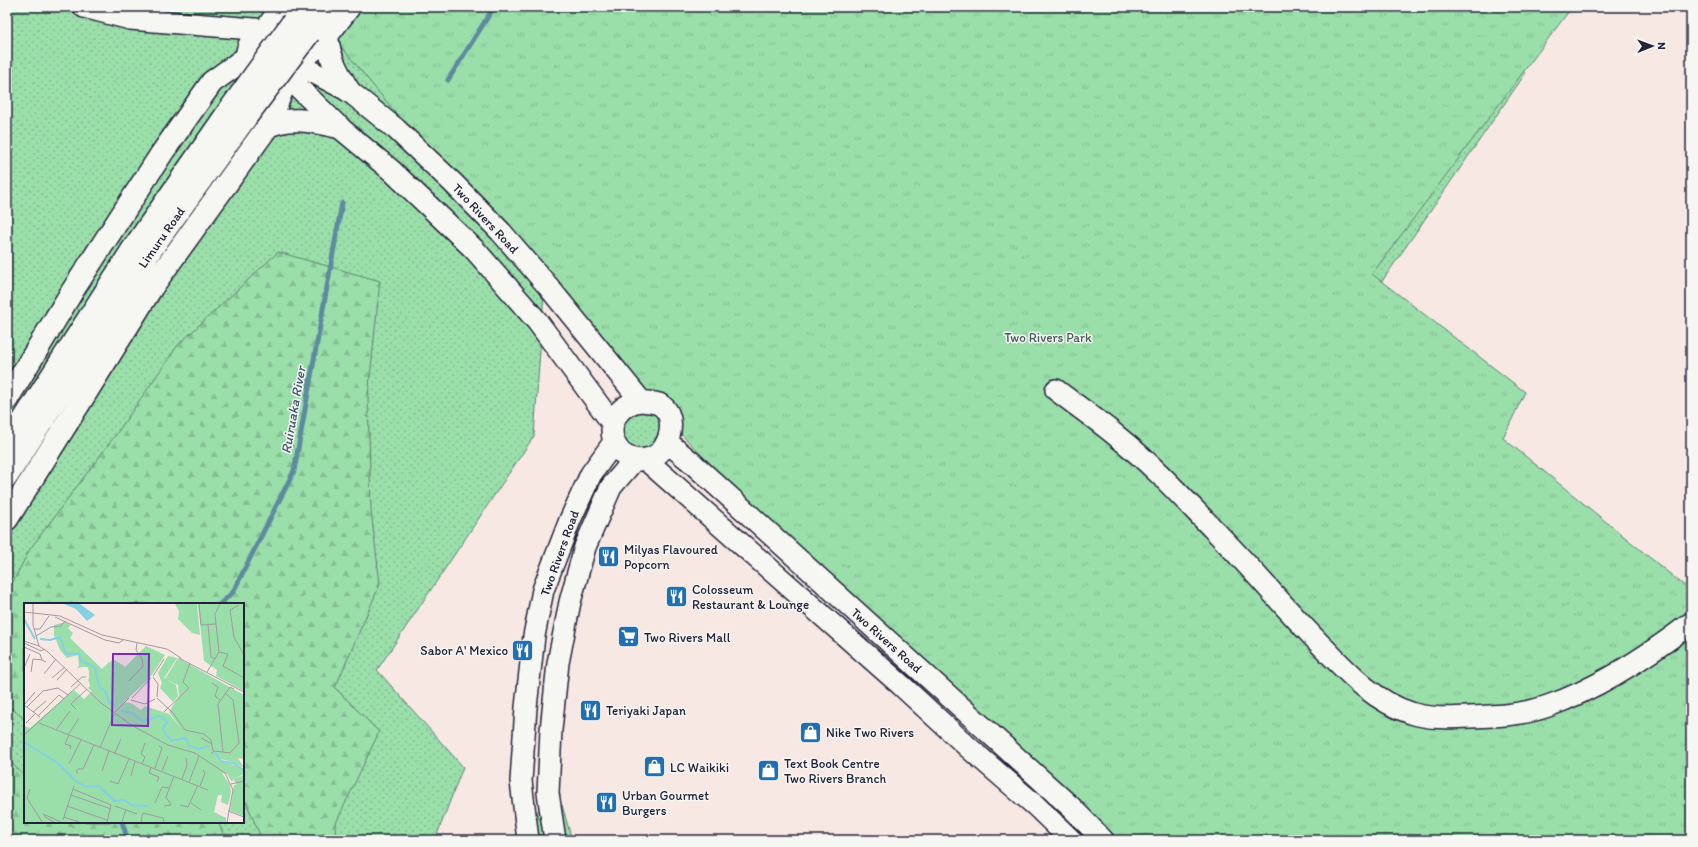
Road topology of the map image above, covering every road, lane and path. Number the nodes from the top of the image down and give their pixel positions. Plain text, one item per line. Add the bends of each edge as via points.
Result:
1 (84, 7) edge
2 (328, 7) edge
3 (349, 7) edge
4 (303, 21) edge
5 (266, 30) junction
6 (247, 57) junction
7 (296, 73) junction
8 (349, 92) junction
9 (239, 113) junction
10 (378, 115) junction
11 (268, 126) junction
12 (339, 127) junction
13 (359, 142) junction
14 (1056, 390) dead end
15 (7, 399) edge
16 (640, 401) junction
17 (613, 432) junction
18 (667, 442) junction
19 (7, 446) edge
20 (640, 459) junction
21 (7, 476) edge
22 (7, 519) edge
23 (779, 542) junction
24 (763, 564) junction
25 (1691, 623) edge
26 (528, 840) edge
27 (555, 840) edge
28 (1071, 840) edge
29 (1103, 840) edge

1 - 5 street via 130,19
2 - 4 main road, Limuru Road
3 - 4 main road, Limuru Road
4 - 5 main road, Limuru Road
4 - 7 main road, Limuru Road
4 - 8 main road via 328,49
4 - 9 main road, Limuru Road, bridge
5 - 6 main road, Limuru Road via 252,40
5 - 7 main road via 280,29 299,40 303,49
6 - 7 main road via 252,74 266,85 275,86
6 - 15 main road via 212,82 162,153 77,284
7 - 8 street, Two Rivers Road
7 - 11 main road, Limuru Road
7 - 12 street
8 - 10 street, Two Rivers Road
9 - 19 main road, Limuru Road via 133,249
9 - 21 main road, Limuru Road
10 - 13 street
10 - 16 street, Two Rivers Road via 396,129 501,232 552,290
11 - 12 main road via 289,120 300,120
11 - 22 main road, Limuru Road via 152,287
12 - 13 street
13 - 17 street via 475,250 537,321
14 - 25 street via 1145,461 1214,530 1349,674 1393,707 1433,717 1516,714 1547,706 1612,676
16 - 17 street via 631,402 616,414
16 - 18 street via 658,404 665,411 671,422 671,434
17 - 20 street via 619,450 626,456
17 - 26 street, Two Rivers Road via 570,520 543,590 534,636 521,781
18 - 20 street via 662,451
18 - 23 street, Two Rivers Road
20 - 24 street, Two Rivers Road
20 - 27 street, Two Rivers Road via 611,487 585,547 570,602 558,663 551,730 548,793
23 - 24 street
23 - 29 street, Two Rivers Road via 1072,808
24 - 28 street, Two Rivers Road via 1030,800

